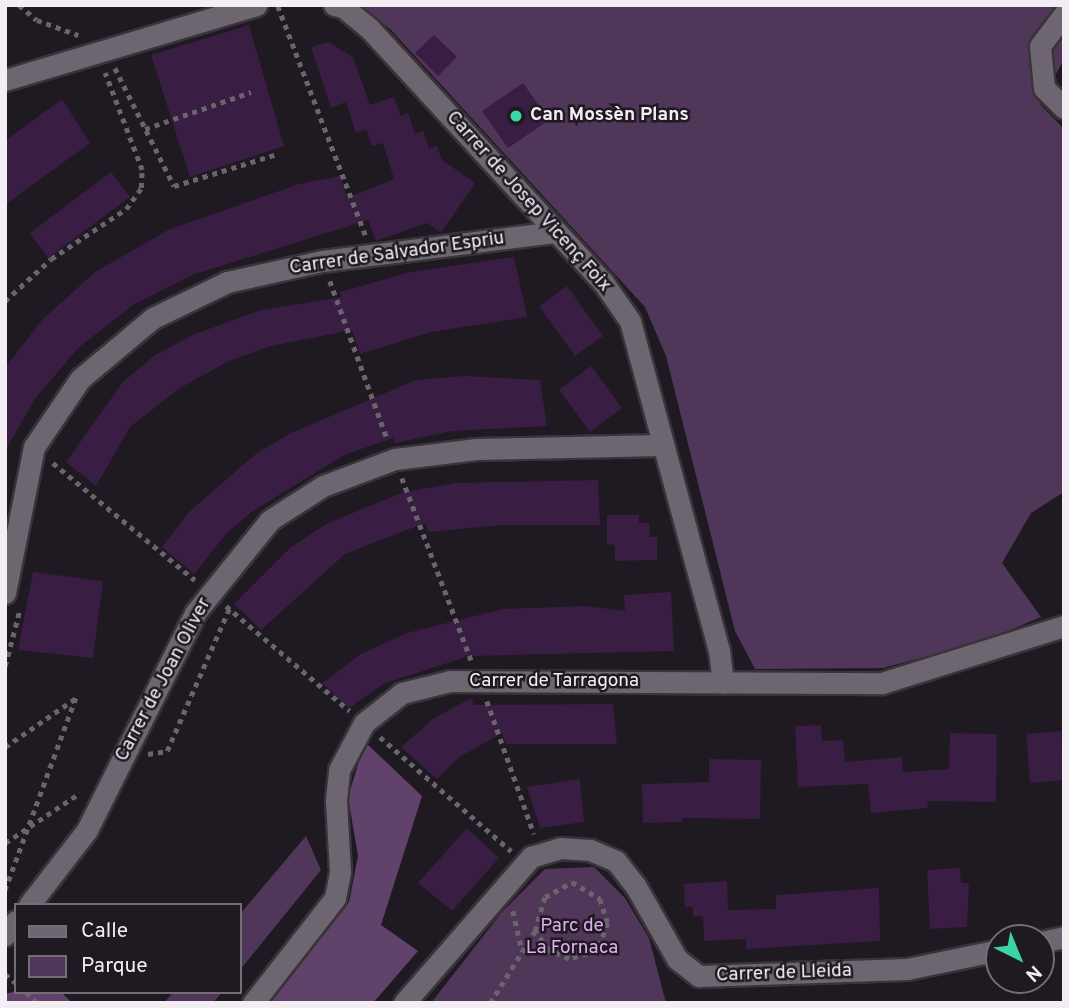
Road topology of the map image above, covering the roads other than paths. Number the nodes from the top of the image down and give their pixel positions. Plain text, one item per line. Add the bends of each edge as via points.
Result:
1 (256, 5) edge
2 (334, 5) edge
3 (1064, 14) edge
4 (5, 80) edge
5 (1064, 108) edge
6 (556, 232) junction
7 (662, 445) junction
8 (5, 593) edge
9 (1064, 626) edge
10 (723, 683) junction
11 (31, 903) edge
12 (985, 953) edge
13 (253, 1003) edge
14 (404, 1003) edge

1 - 4 street
2 - 6 street, Carrer de Josep Vicenç Foix via 370,29
3 - 5 street via 1040,46 1044,88
6 - 7 street, Carrer de Josep Vicenç Foix via 603,282 630,321
6 - 8 street, Carrer de Salvador Espriu via 322,261 227,282 143,325 80,379 34,447
7 - 10 street, Carrer de Josep Vicenç Foix via 719,650
7 - 11 street, Carrer de Joan Oliver via 476,449 395,459 323,486 270,520 195,613 87,830
9 - 10 street, Carrer de Tarragona via 881,683
10 - 13 street, Carrer de Tarragona via 479,681 415,688 389,700 364,723 346,752 337,787 341,860 335,898
12 - 14 street, Carrer de Lleida via 907,969 699,976 677,959 616,861 590,849 560,848 531,857

